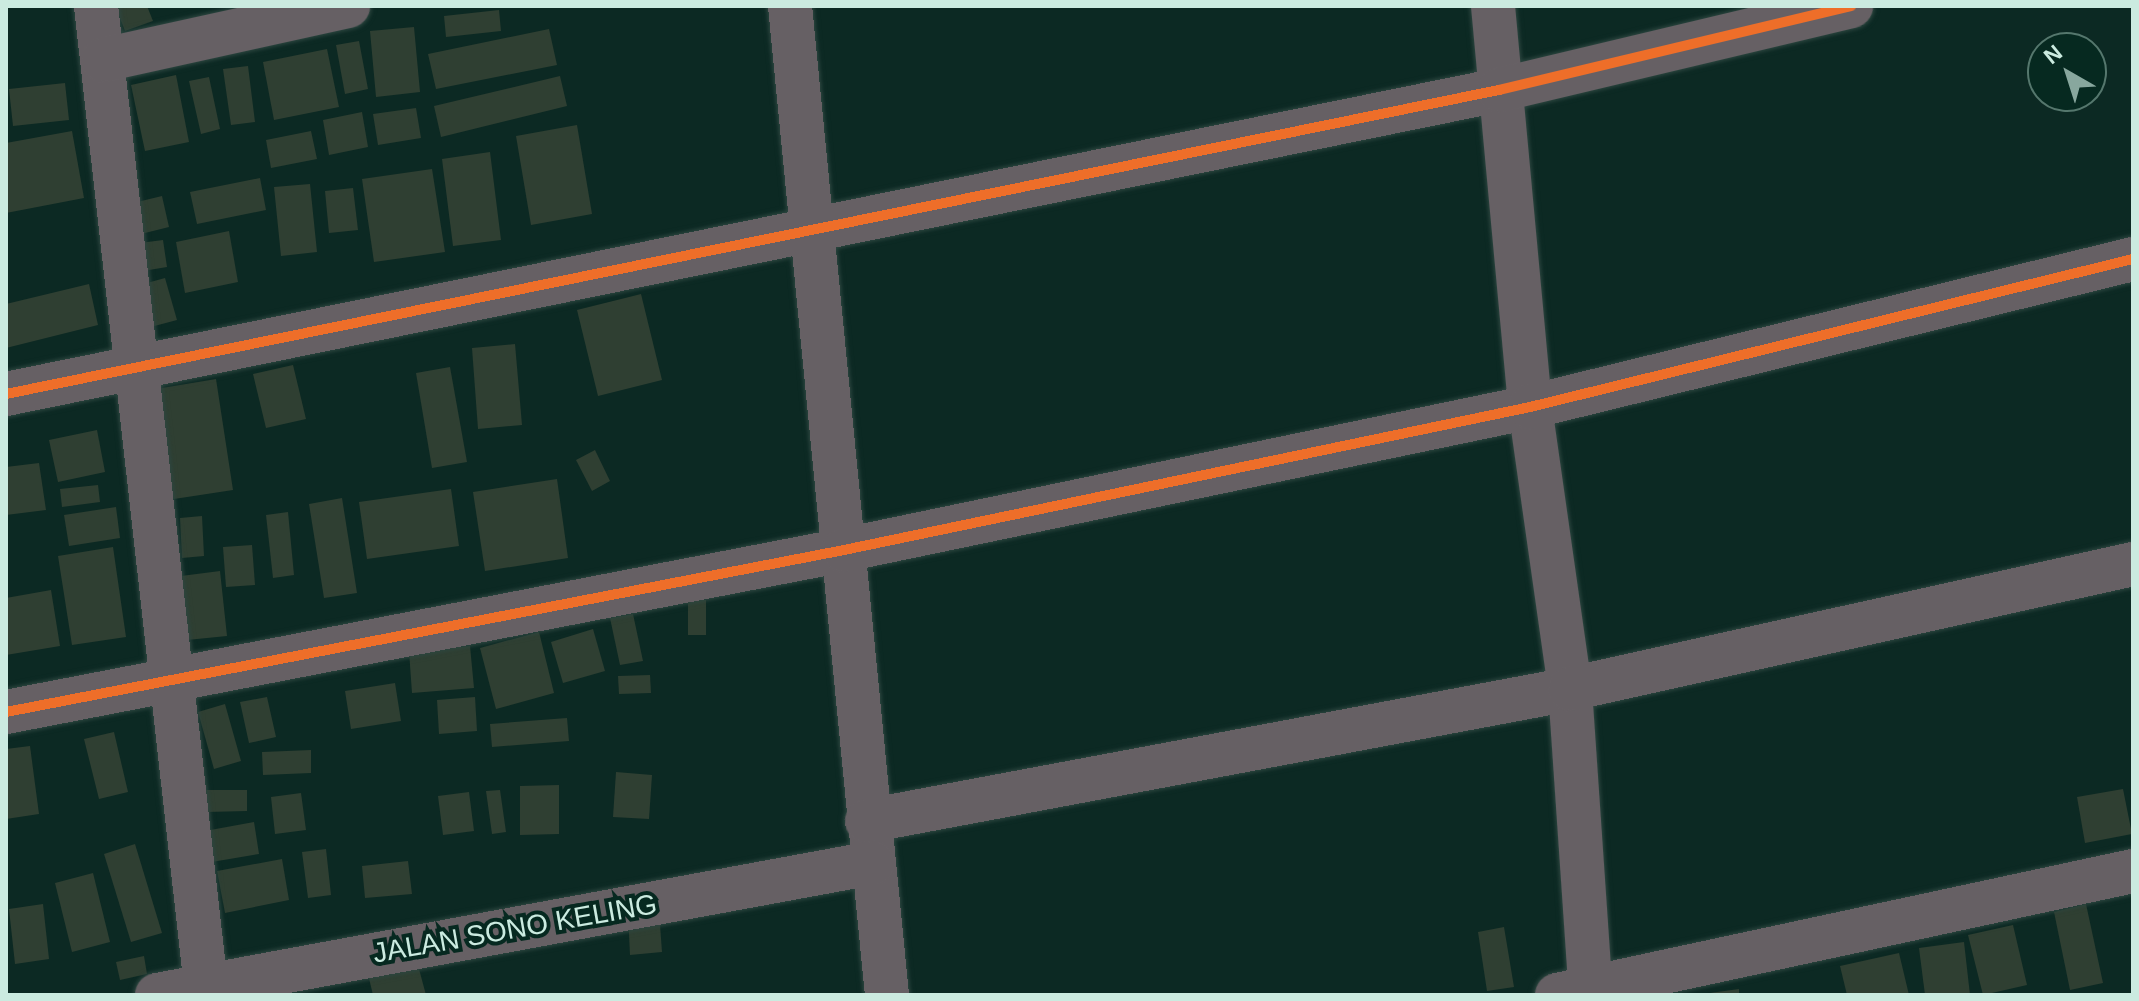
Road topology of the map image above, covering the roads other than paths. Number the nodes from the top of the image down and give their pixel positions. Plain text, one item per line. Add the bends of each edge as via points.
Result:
1 (96, 6) edge
2 (348, 6) edge
3 (790, 6) edge
4 (1493, 6) edge
5 (1851, 6) edge
6 (103, 60) junction
7 (1499, 90) junction
8 (811, 232) junction
9 (2133, 259) edge
10 (136, 364) junction
11 (6, 394) edge
12 (1530, 407) junction
13 (844, 550) junction
14 (2133, 564) edge
15 (175, 680) junction
16 (1570, 689) junction
17 (6, 712) edge
18 (870, 842) junction
19 (2133, 871) edge
20 (206, 990) edge
21 (1579, 993) edge
22 (157, 995) edge
23 (887, 995) edge

1 - 6 street
2 - 6 street
3 - 8 street
4 - 7 street
5 - 7 street
6 - 10 street
7 - 8 street
7 - 12 street
8 - 10 street
8 - 13 street
9 - 12 street
10 - 11 street
10 - 15 street
12 - 13 street
12 - 16 street
13 - 15 street
13 - 18 street
14 - 16 street, JALAN SONO KELING
15 - 17 street
15 - 20 street
16 - 18 street, JALAN SONO KELING
16 - 21 street
18 - 20 street, JALAN SONO KELING
18 - 23 street
19 - 21 street
20 - 22 street, JALAN SONO KELING

